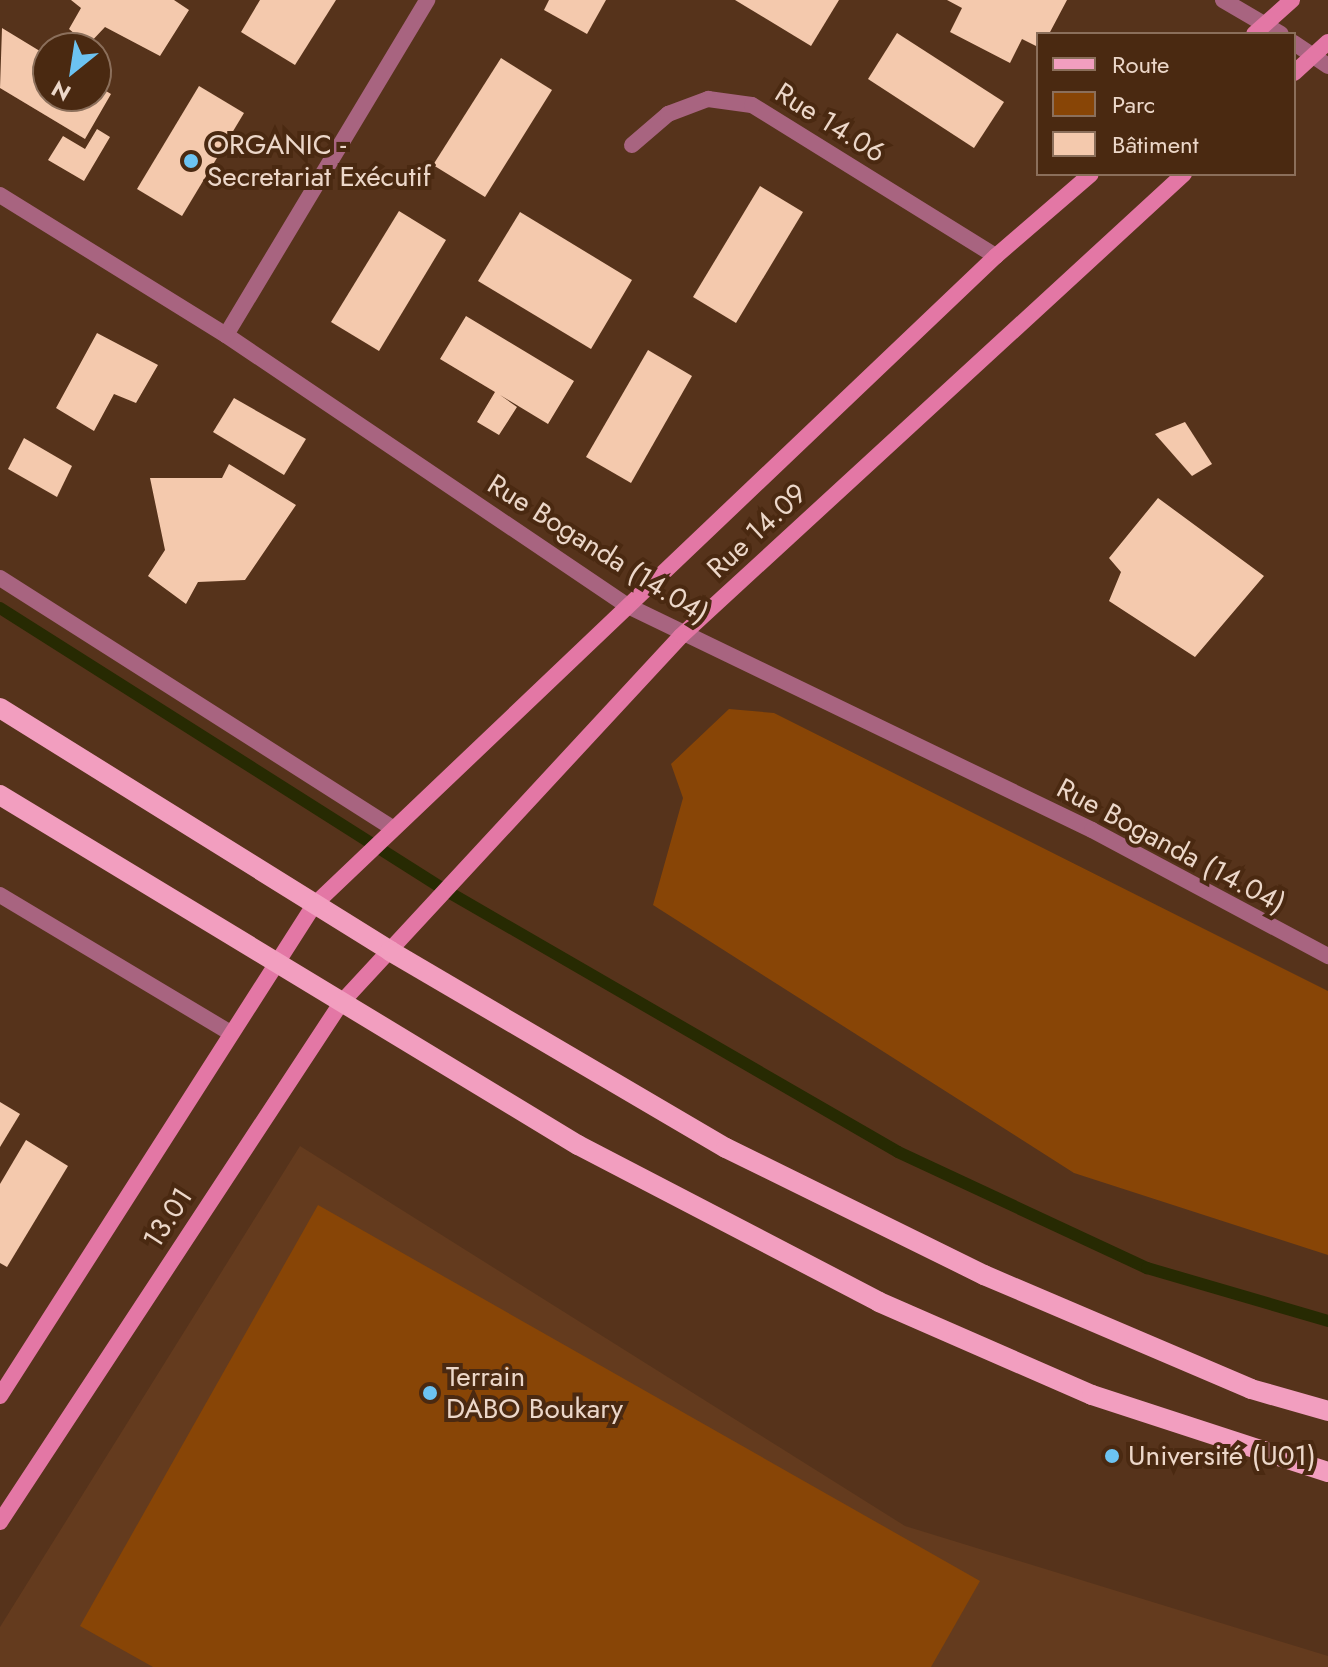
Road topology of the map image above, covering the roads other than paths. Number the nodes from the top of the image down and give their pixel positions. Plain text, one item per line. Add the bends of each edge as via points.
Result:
1 (427, 0) edge
2 (1223, 0) edge
3 (1292, 0) edge
4 (1260, 29) edge
5 (1328, 42) edge
6 (1296, 44) edge
7 (1313, 56) junction
8 (1328, 66) edge
9 (1296, 71) edge
10 (632, 145) dead end
11 (1089, 176) edge
12 (1182, 176) edge
13 (0, 195) edge
14 (996, 256) junction
15 (226, 335) junction
16 (0, 578) edge
17 (626, 605) junction
18 (681, 636) junction
19 (0, 708) edge
20 (0, 795) edge
21 (390, 826) junction
22 (0, 895) edge
23 (314, 905) junction
24 (390, 951) junction
25 (1328, 956) edge
26 (272, 964) junction
27 (341, 1003) junction
28 (229, 1032) junction
29 (0, 1396) edge
30 (1328, 1411) edge
31 (1328, 1472) edge
32 (0, 1522) edge

1 - 15 street
2 - 4 street
3 - 4 street
5 - 7 street
6 - 7 street
7 - 8 street
7 - 9 street
10 - 14 street, Rue 14.06 via 668,114 708,99 752,105
11 - 14 street, Rue 14.09
12 - 18 street, Rue 14.09
13 - 15 street, Rue Boganda (14.04)
14 - 17 street, Rue 14.09
15 - 17 street, Rue Boganda (14.04)
16 - 21 street
17 - 18 street, Rue Boganda (14.04)
17 - 21 street, Rue 14.09
18 - 24 street, Rue 14.09
18 - 25 street, Rue Boganda (14.04) via 1092,830
19 - 23 main road
20 - 26 main road
21 - 23 street, Rue 14.09
22 - 28 street
23 - 24 main road
23 - 26 street, 13.01
24 - 27 street, 13.01
24 - 30 main road via 726,1148 867,1221 1251,1389
26 - 27 main road
26 - 28 street, 13.01
27 - 31 main road via 578,1145 892,1309 1092,1395
27 - 32 street, 13.01
28 - 29 street, 13.01

